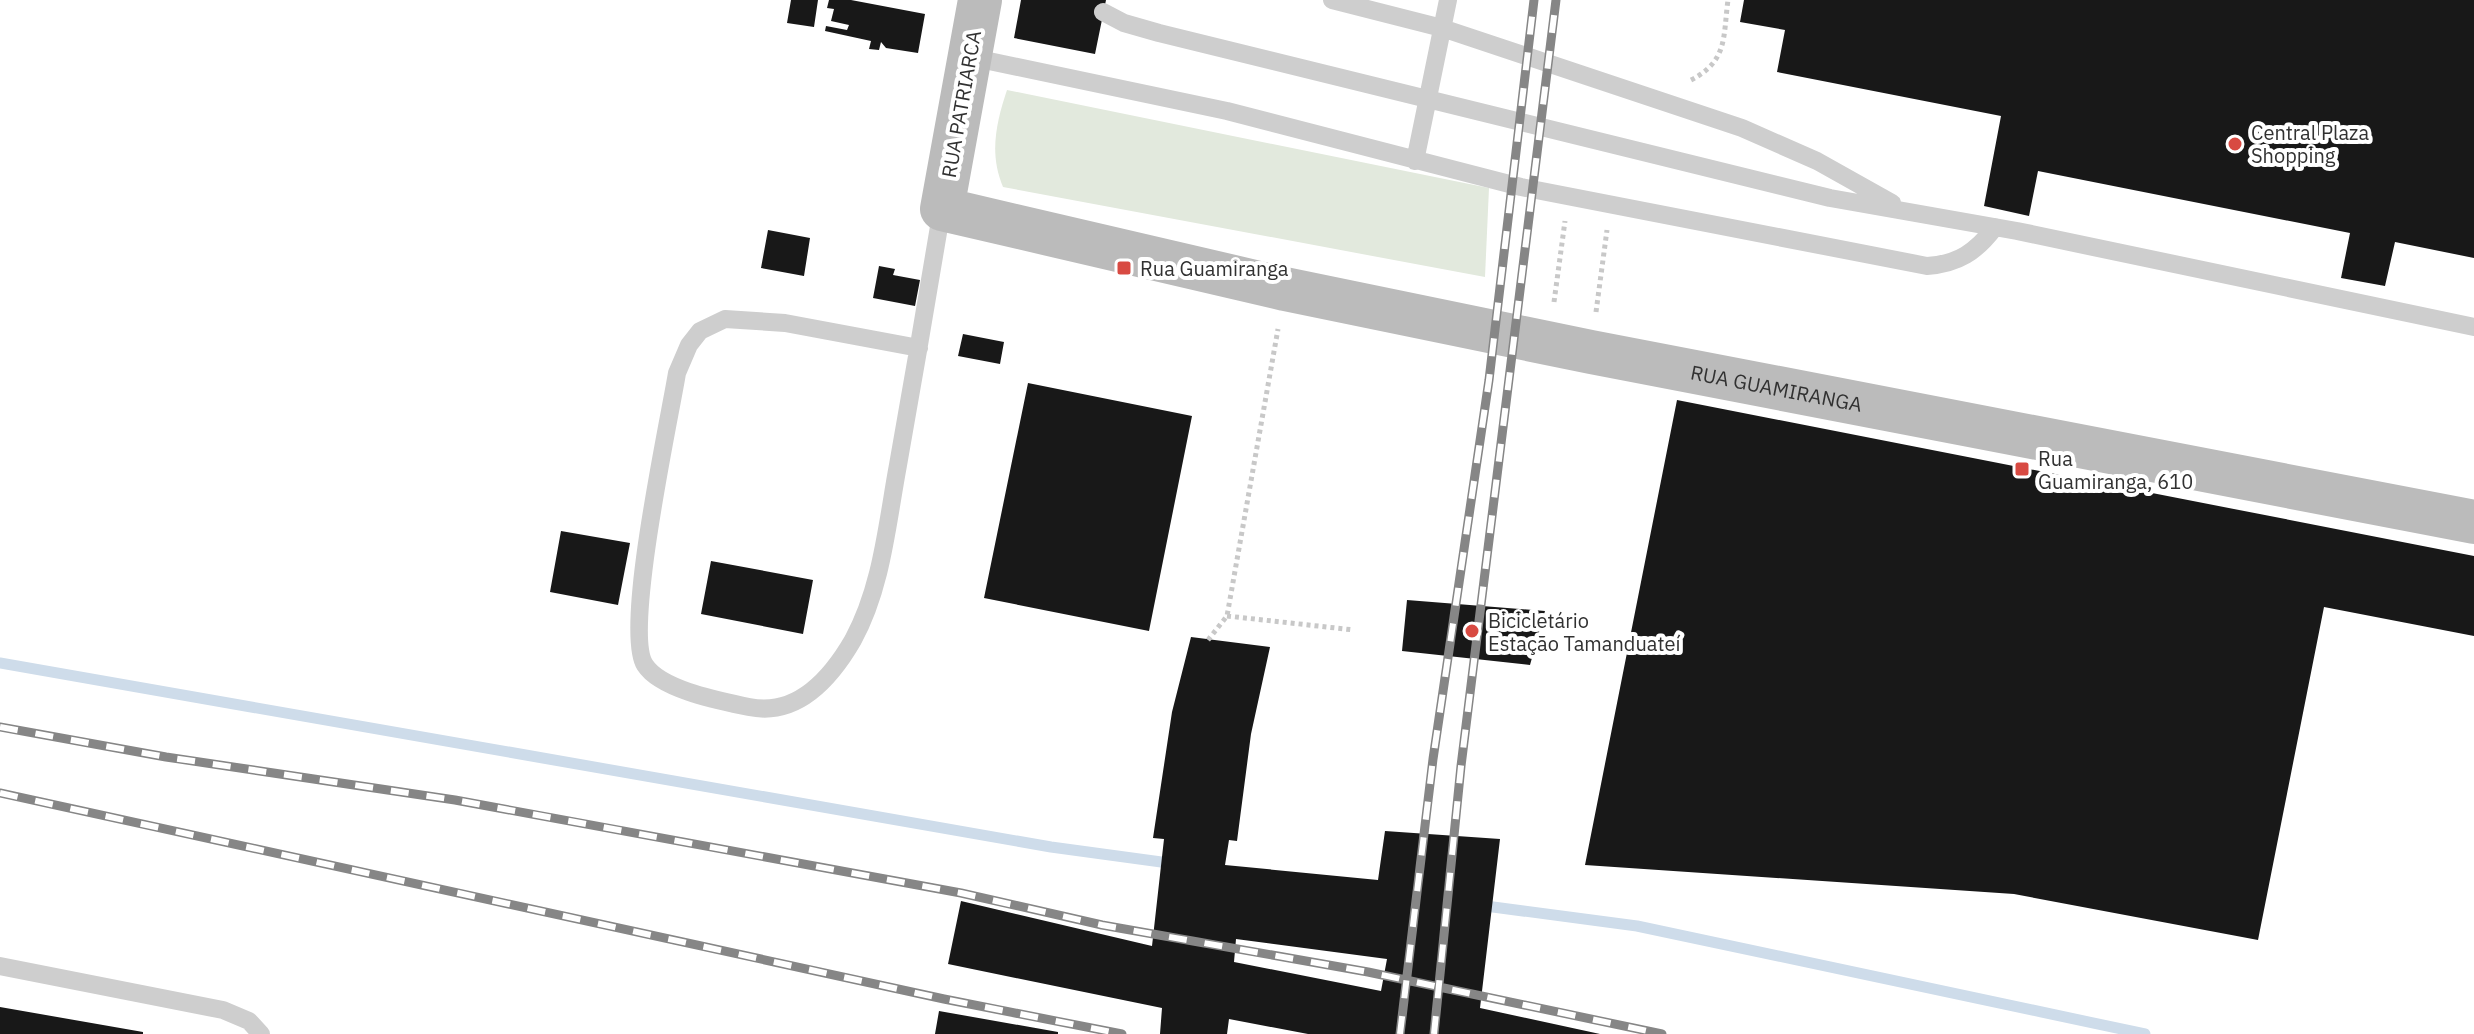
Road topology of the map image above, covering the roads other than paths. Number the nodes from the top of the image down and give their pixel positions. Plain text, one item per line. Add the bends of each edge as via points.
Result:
1 (980, 0) edge
2 (1332, 0) edge
3 (1448, 0) edge
4 (1103, 12) dead end
5 (1442, 28) junction
6 (970, 57) junction
7 (1428, 99) junction
8 (1415, 161) junction
9 (942, 209) junction
10 (1907, 211) junction
11 (1995, 227) junction
12 (2474, 327) edge
13 (919, 348) junction
14 (2474, 522) edge
15 (0, 966) edge
16 (261, 1034) edge

1 - 6 street, RUA PATRIARCA
2 - 5 lane
3 - 5 lane
4 - 7 lane via 1159,33
5 - 7 lane
5 - 10 lane via 1742,128 1817,161
6 - 8 lane via 1253,117
6 - 9 street, RUA PATRIARCA
7 - 8 lane
7 - 10 lane via 1743,178
8 - 11 lane via 1927,266 1949,265 1970,254
9 - 13 lane
9 - 14 street, RUA GUAMIRANGA via 1285,289 1549,343
10 - 11 lane
11 - 12 lane
13 - 13 lane via 879,567 866,612 837,665 796,702 778,709 717,700 655,675 638,649 638,609 677,373 700,331 725,319 785,323
15 - 16 lane via 223,1010 249,1021

